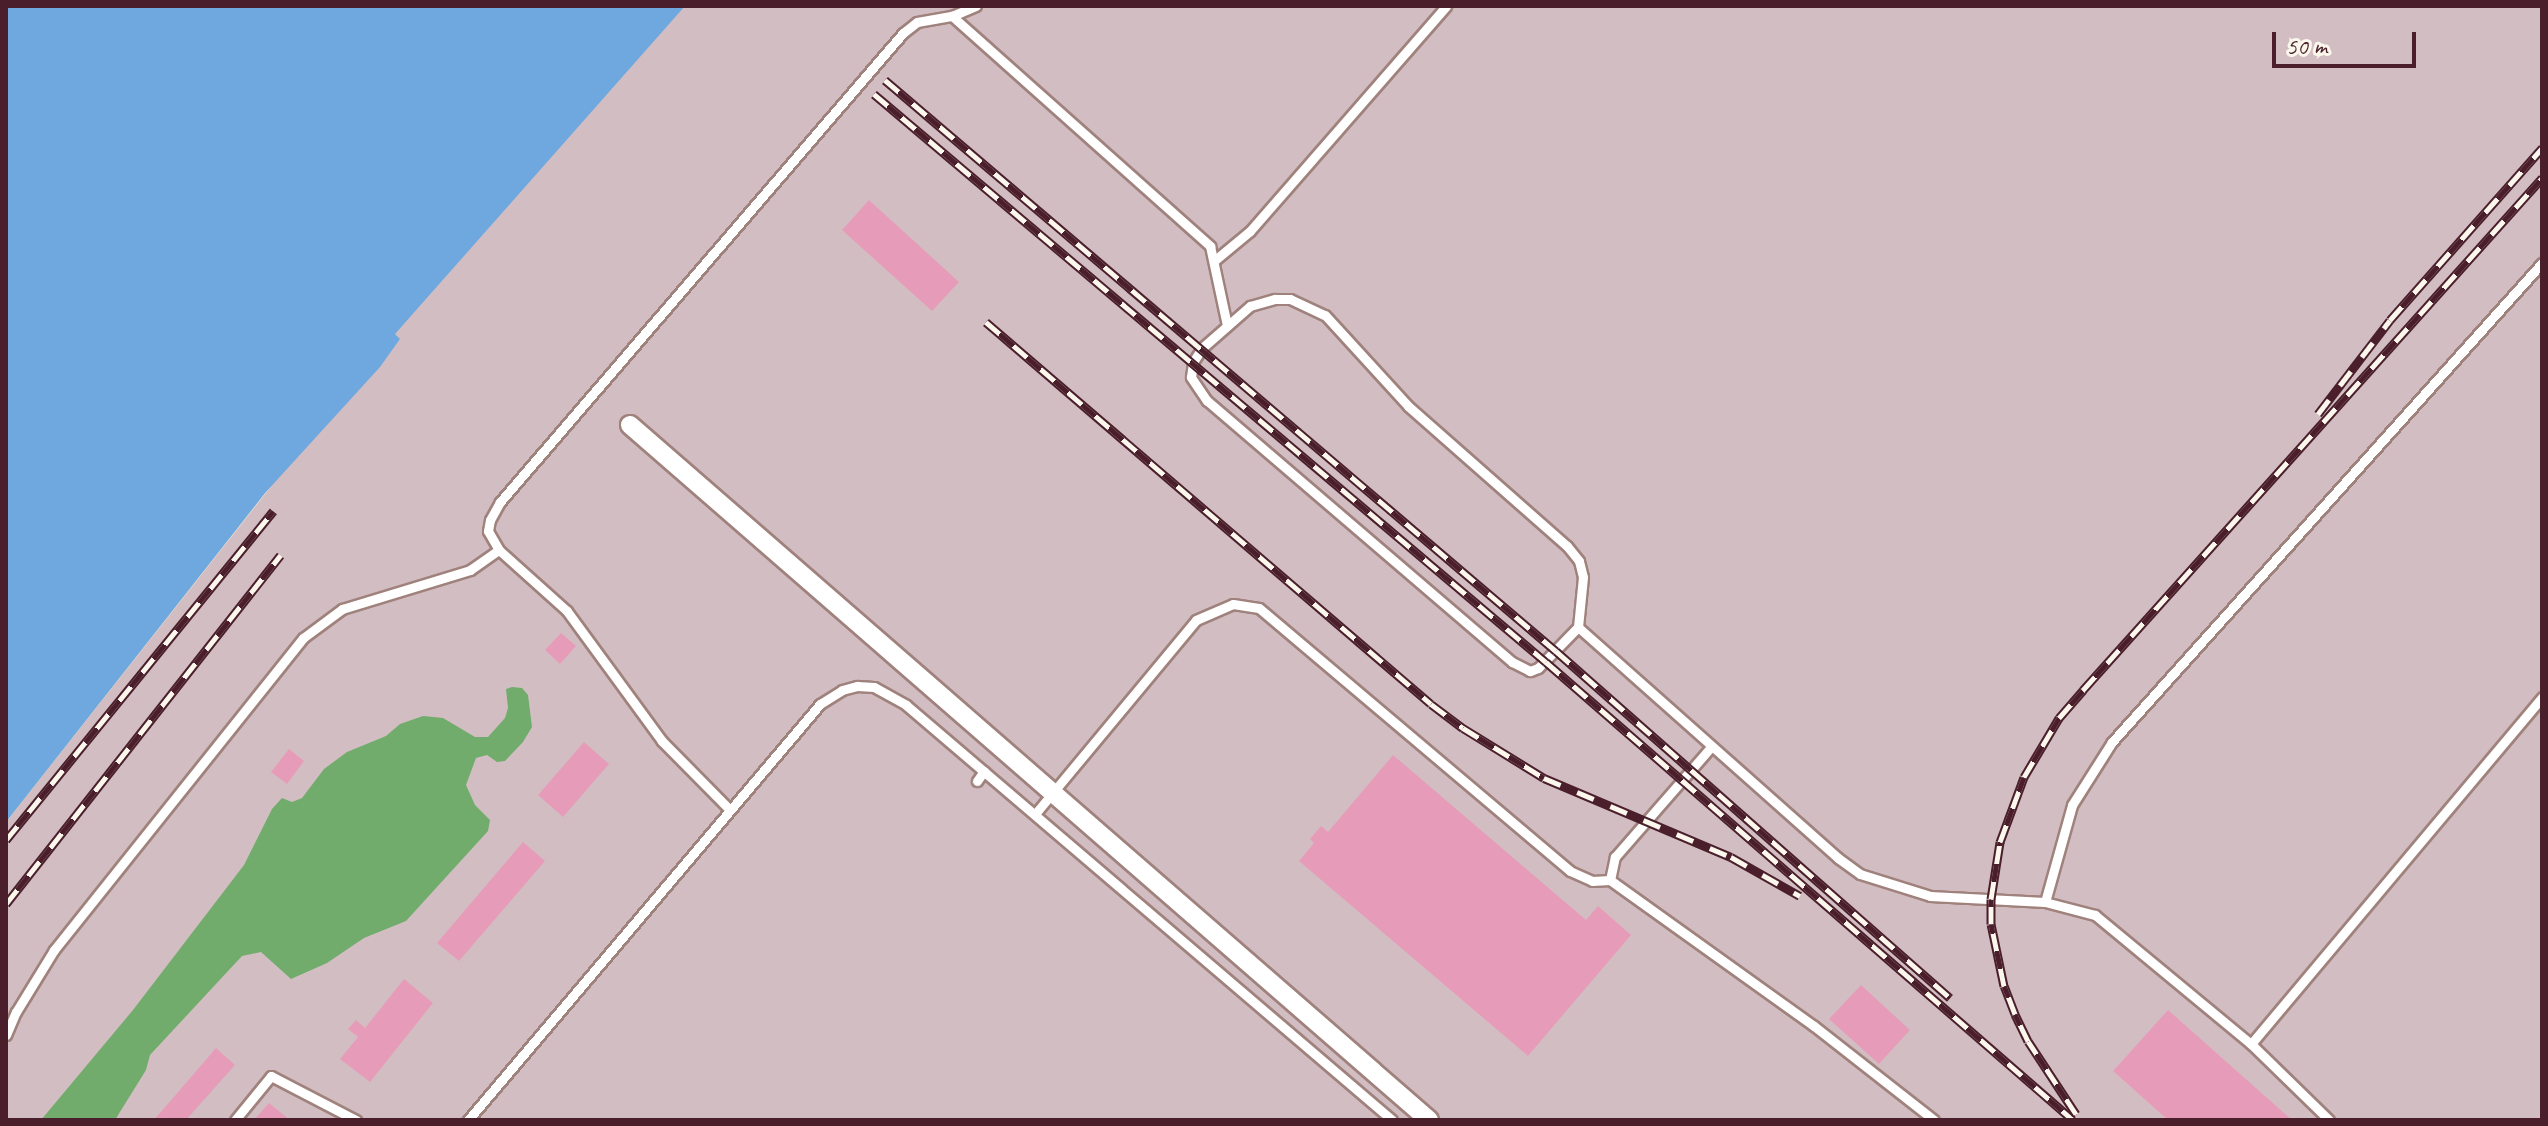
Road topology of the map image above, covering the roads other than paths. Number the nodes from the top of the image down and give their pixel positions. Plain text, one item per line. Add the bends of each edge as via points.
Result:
1 (976, 6) edge
2 (1446, 6) edge
3 (952, 16) junction
4 (1215, 260) junction
5 (2542, 263) edge
6 (1227, 325) junction
7 (630, 425) dead end
8 (499, 550) junction
9 (1578, 627) junction
10 (2542, 697) edge
11 (1711, 747) junction
12 (984, 771) junction
13 (977, 781) dead end
14 (1053, 793) junction
15 (730, 810) junction
16 (1035, 814) junction
17 (1610, 880) junction
18 (2045, 902) junction
19 (6, 1035) edge
20 (2251, 1044) junction
21 (235, 1120) edge
22 (356, 1120) edge
23 (468, 1120) edge
24 (1392, 1120) edge
25 (1429, 1120) edge
26 (1934, 1120) edge
27 (2329, 1120) edge

1 - 3 lane
2 - 4 lane via 1250,231
3 - 4 lane via 1195,230
3 - 8 lane via 917,22 891,45 500,502 488,531
4 - 6 lane
5 - 18 lane via 2112,742 2072,805
6 - 9 lane via 1250,306 1275,299 1308,305 1325,315 1408,406 1567,546 1583,577
6 - 9 lane via 1193,362 1191,377 1207,401 1522,669 1538,668
7 - 14 street
8 - 15 lane via 567,611 662,741
8 - 19 lane via 470,570 342,609 303,638 54,950
9 - 11 lane
10 - 20 lane
11 - 17 lane via 1615,857
11 - 18 lane via 1860,874 1930,896
12 - 13 lane
12 - 15 lane via 906,705 874,687 857,686 820,704
12 - 16 lane
14 - 16 lane
14 - 17 lane via 1196,620 1220,607 1247,605 1271,616 1570,871 1592,881
14 - 25 street
15 - 23 lane
16 - 24 lane
17 - 26 lane via 1814,1026
18 - 20 lane via 2095,915
20 - 27 lane
21 - 22 lane via 271,1076

